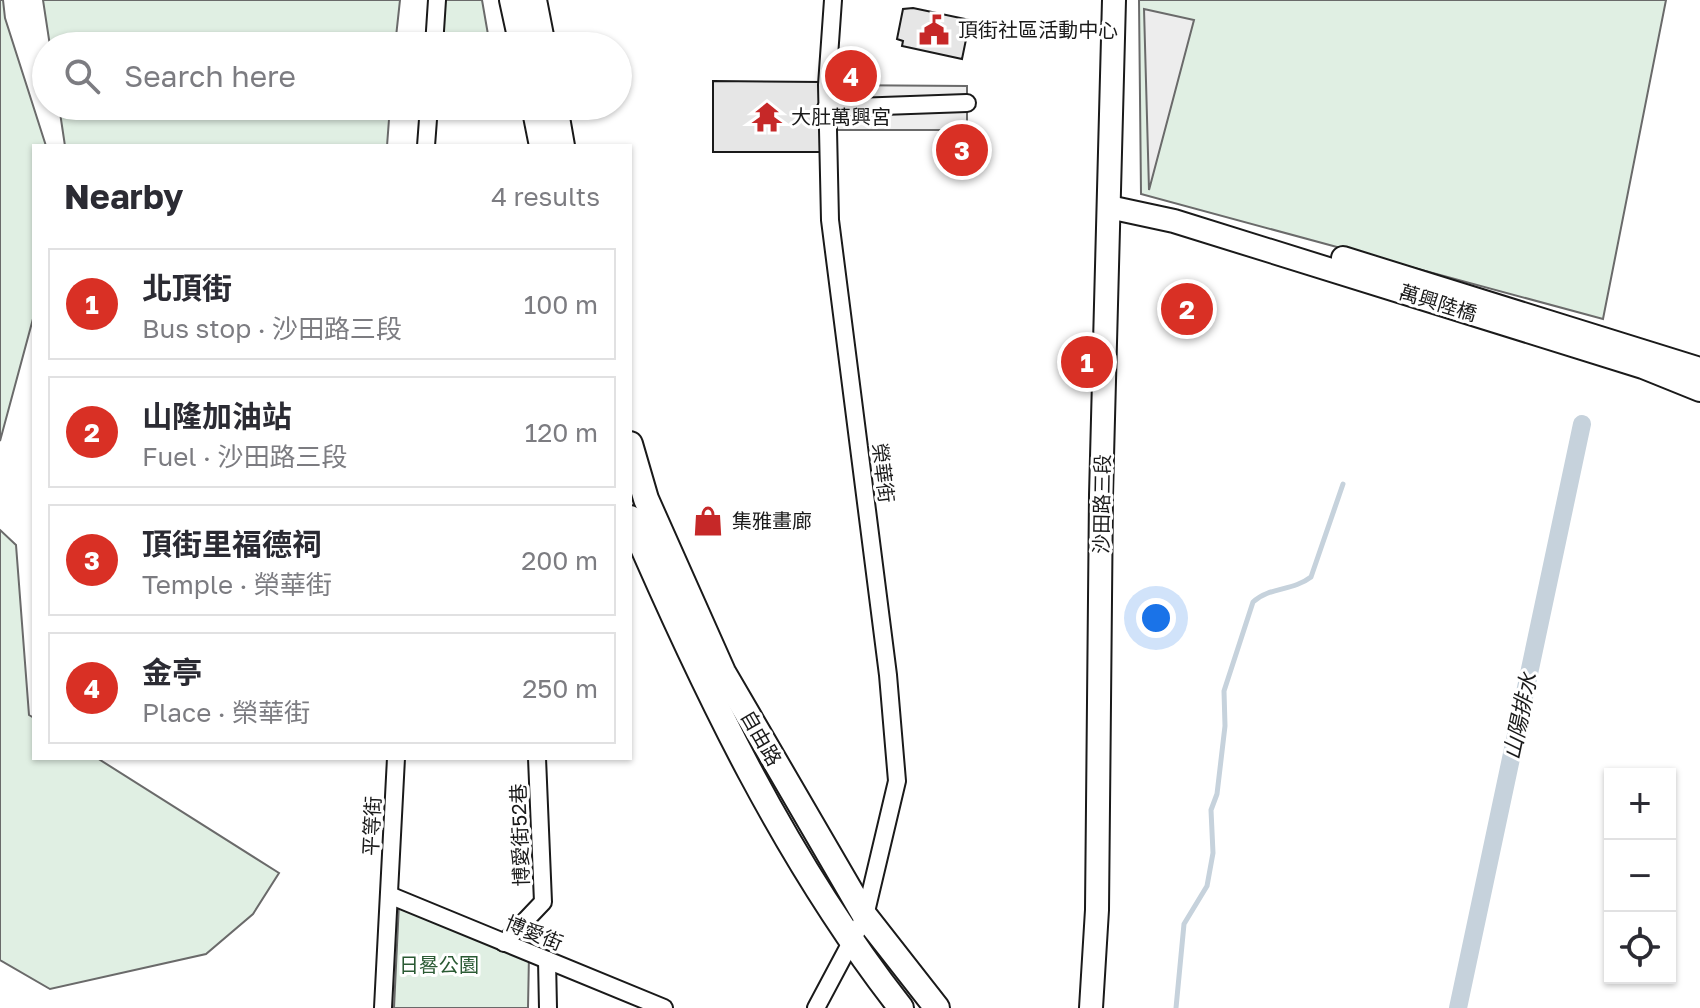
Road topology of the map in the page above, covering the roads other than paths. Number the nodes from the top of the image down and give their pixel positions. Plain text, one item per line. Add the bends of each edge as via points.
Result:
1 (437, 0) edge
2 (512, 0) edge
3 (534, 0) edge
4 (833, 0) edge
5 (1114, 0) edge
6 (435, 32) edge
7 (519, 32) edge
8 (540, 32) edge
9 (967, 103) dead end
10 (826, 108) junction
11 (428, 120) edge
12 (537, 120) edge
13 (557, 120) edge
14 (426, 144) edge
15 (542, 144) edge
16 (562, 144) edge
17 (1109, 207) junction
18 (1176, 214) junction
19 (1700, 369) edge
20 (1700, 390) edge
21 (632, 451) edge
22 (632, 522) edge
23 (696, 641) junction
24 (396, 760) edge
25 (537, 760) edge
26 (389, 895) junction
27 (865, 916) junction
28 (504, 943) junction
29 (851, 944) junction
30 (547, 960) junction
31 (383, 1008) edge
32 (548, 1008) edge
33 (664, 1008) edge
34 (816, 1008) edge
35 (901, 1008) edge
36 (937, 1008) edge
37 (1091, 1008) edge

1 - 6 street
2 - 7 main road
3 - 8 main road
4 - 10 street, 榮華街
5 - 17 street, 沙田路三段
9 - 10 street
10 - 27 street, 榮華街 via 830,220 897,781
11 - 14 street
12 - 15 main road
13 - 16 main road
17 - 18 street
17 - 37 street, 沙田路三段
18 - 19 street, 萬興陸橋
18 - 20 street, 萬興陸橋
21 - 23 main road, 自由路
22 - 23 main road, 自由路
23 - 27 main road, 自由路 via 723,672
23 - 29 main road, 自由路 via 765,796
24 - 26 street, 平等街
25 - 28 street, 博愛街52巷 via 543,902
26 - 28 street, 博愛街
26 - 31 street, 平等街
27 - 29 street, 榮華街
27 - 36 main road, 自由路
28 - 30 street, 博愛街
29 - 34 street, 榮華街
29 - 35 main road, 自由路
30 - 32 street
30 - 33 street, 博愛街

